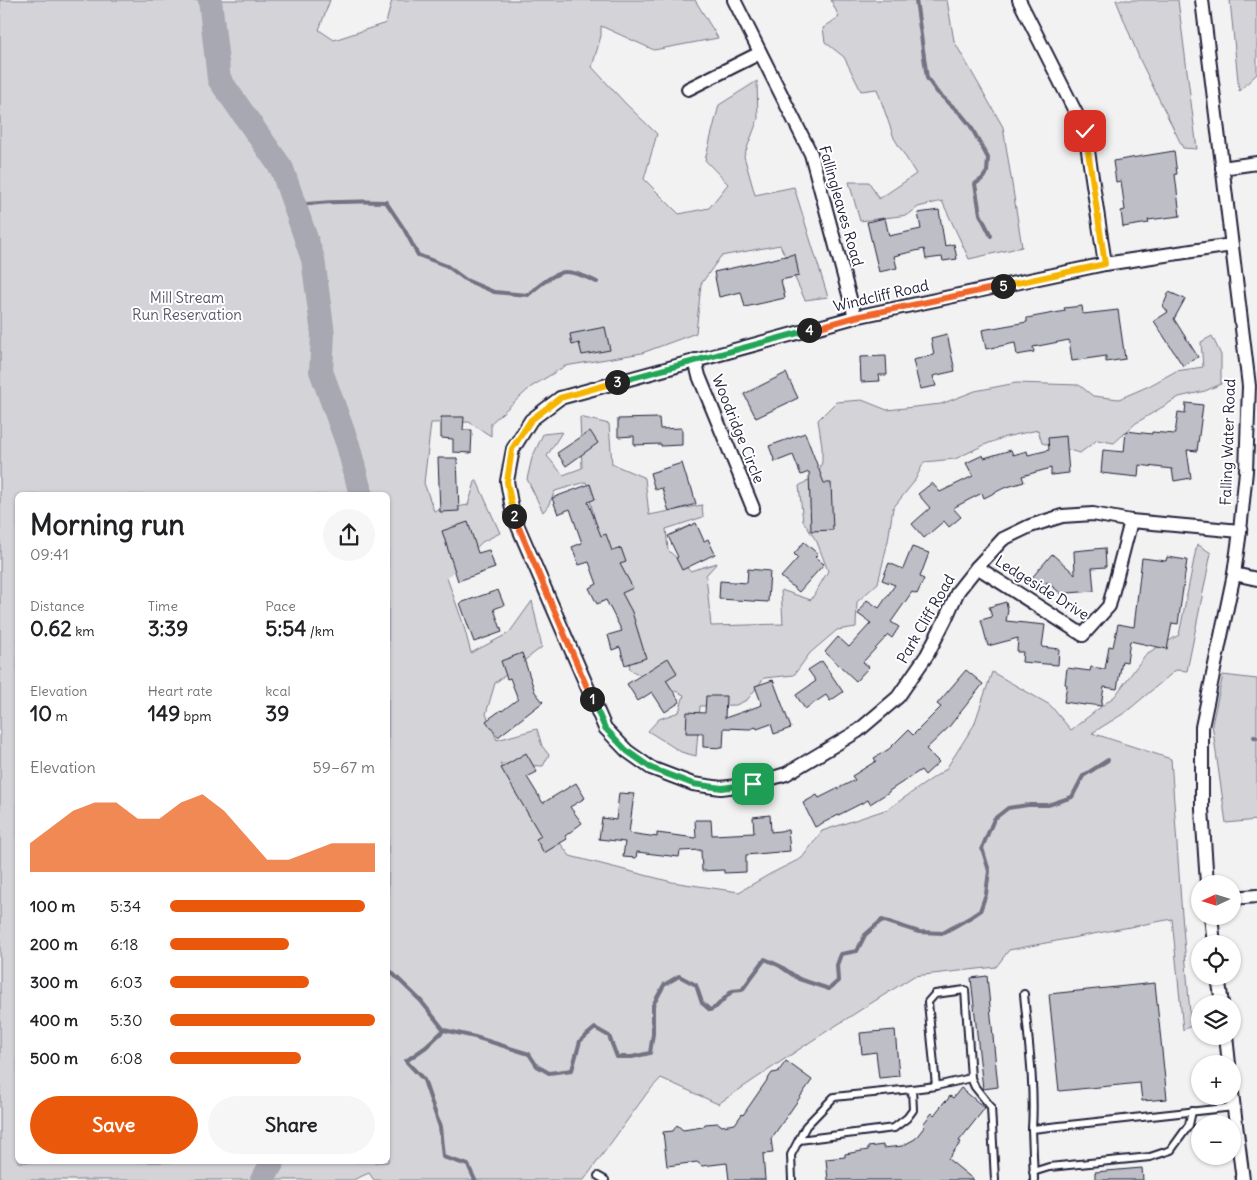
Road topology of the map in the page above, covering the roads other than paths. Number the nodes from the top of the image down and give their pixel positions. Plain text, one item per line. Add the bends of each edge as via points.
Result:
1 (734, 0) edge
2 (1018, 0) edge
3 (1202, 0) edge
4 (760, 52) junction
5 (688, 89) dead end
6 (1257, 163) edge
7 (1222, 168) junction
8 (1232, 245) junction
9 (1105, 264) junction
10 (855, 317) junction
11 (695, 360) junction
12 (1253, 386) edge
13 (753, 508) dead end
14 (513, 515) joint
15 (1131, 520) junction
16 (1240, 531) junction
17 (977, 567) junction
18 (1234, 574) junction
19 (1257, 579) edge
20 (1207, 875) edge
21 (1257, 896) edge
22 (1241, 897) edge
23 (1024, 994) dead end
24 (971, 1078) junction
25 (936, 1086) junction
26 (912, 1090) junction
27 (1234, 1107) joint
28 (1192, 1111) junction
29 (1032, 1129) junction
30 (799, 1140) junction
31 (1034, 1172) junction
32 (598, 1176) dead end
33 (605, 1180) edge
34 (792, 1180) edge
35 (995, 1180) edge
36 (1034, 1180) edge
37 (1243, 1180) edge

1 - 4 street, Fallingleaves Road
2 - 9 street via 1085,131
3 - 7 street, Falling Water Road
4 - 5 street
4 - 10 street, Fallingleaves Road via 811,154
6 - 7 street
7 - 8 street, Falling Water Road
8 - 9 street, Windcliff Road
8 - 12 street, Falling Water Road
9 - 10 street, Windcliff Road
10 - 11 street, Windcliff Road
11 - 13 street, Woodridge Circle
11 - 14 street, Windcliff Road via 560,398 531,420 512,449 507,482
12 - 16 street, Falling Water Road
14 - 17 street, Park Cliff Road via 605,728 627,751 651,768 693,784 722,788 753,784 786,774 858,731 898,696 927,655 958,591
15 - 16 street, Park Cliff Road
15 - 17 street, Park Cliff Road via 1093,514 1062,516 1003,539
15 - 17 street, Ledgeside Drive via 1109,606 1083,635
16 - 18 street, Falling Water Road
18 - 19 street
18 - 20 street, Falling Water Road via 1202,727 1202,809
21 - 22 street
23 - 29 lane via 1032,1083
24 - 25 lane
24 - 25 lane via 964,990 934,994 928,1002
24 - 35 lane via 991,1107
25 - 26 lane
26 - 30 lane via 834,1097 806,1126
26 - 30 lane via 913,1110 894,1128
27 - 28 lane
27 - 37 street
28 - 29 lane
28 - 31 lane via 1189,1126 1171,1150 1150,1157 1049,1167
29 - 31 lane
30 - 34 lane via 791,1156
31 - 36 lane
32 - 33 lane

